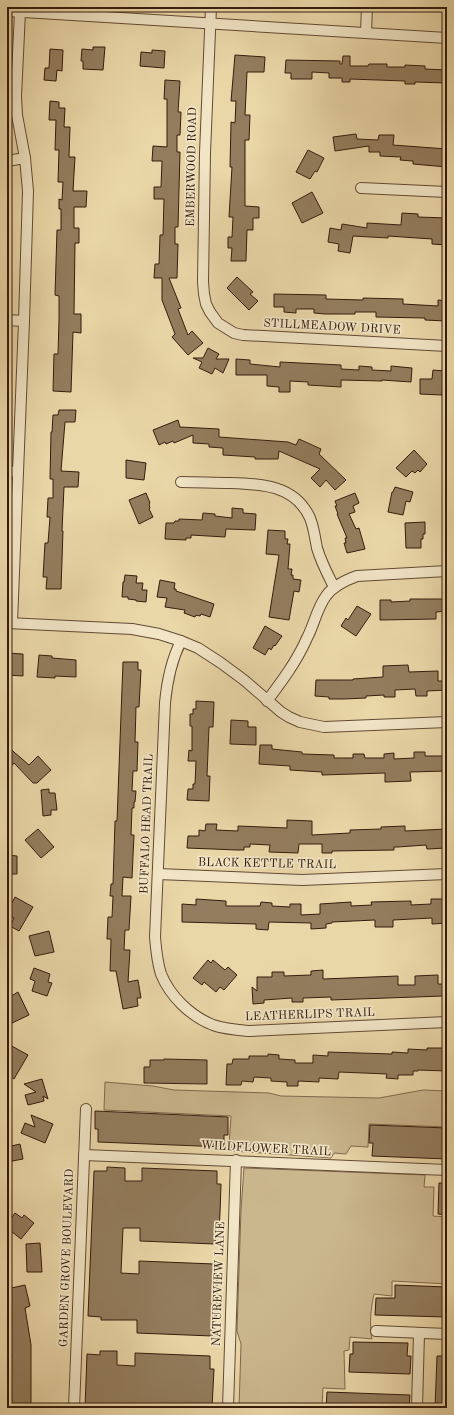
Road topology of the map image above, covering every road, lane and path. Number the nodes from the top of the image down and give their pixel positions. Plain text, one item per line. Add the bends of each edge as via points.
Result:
1 (211, 7) edge
2 (368, 7) edge
3 (7, 11) edge
4 (20, 12) junction
5 (209, 24) junction
6 (366, 33) junction
7 (447, 38) edge
8 (25, 158) junction
9 (7, 161) edge
10 (361, 188) dead end
11 (447, 192) edge
12 (7, 320) edge
13 (24, 321) junction
14 (218, 323) joint
15 (447, 346) edge
16 (7, 471) edge
17 (18, 472) junction
18 (181, 482) dead end
19 (447, 571) edge
20 (334, 587) junction
21 (10, 623) edge
22 (181, 641) junction
23 (267, 701) junction
24 (447, 722) edge
25 (158, 874) junction
26 (447, 874) edge
27 (181, 1004) joint
28 (447, 1022) edge
29 (86, 1109) dead end
30 (84, 1155) junction
31 (236, 1160) junction
32 (447, 1170) edge
33 (376, 1331) dead end
34 (419, 1333) junction
35 (447, 1334) edge
36 (74, 1408) edge
37 (228, 1408) edge
38 (417, 1408) edge

1 - 5 street, EMBERWOOD ROAD
2 - 6 street
3 - 4 street
4 - 5 street
4 - 8 street via 16,96
5 - 6 street
5 - 14 street, EMBERWOOD ROAD via 202,282 206,304
6 - 7 street
8 - 9 street
8 - 13 street via 28,191
10 - 11 street
12 - 13 street
13 - 17 street
14 - 15 street, STILLMEADOW DRIVE via 234,333 253,336
16 - 17 street
17 - 21 street
18 - 20 street via 258,484 271,486 295,498 310,517 317,548
19 - 20 street via 357,576
20 - 23 street via 323,600 308,638 294,664
21 - 22 street via 132,629
22 - 23 street via 198,648 221,663
22 - 25 street, BUFFALO HEAD TRAIL via 171,667 165,703
23 - 24 street via 289,718 324,727
25 - 26 street, BLACK KETTLE TRAIL via 302,880
25 - 27 street, BUFFALO HEAD TRAIL via 156,955 169,989
27 - 28 street, LEATHERLIPS TRAIL via 195,1016 212,1025 249,1031
29 - 30 street, GARDEN GROVE BOULEVARD
30 - 31 street, WILDFLOWER TRAIL
30 - 36 street, GARDEN GROVE BOULEVARD
31 - 32 street, WILDFLOWER TRAIL
31 - 37 street, NATUREVIEW LANE
33 - 34 street
34 - 35 street
34 - 38 street

